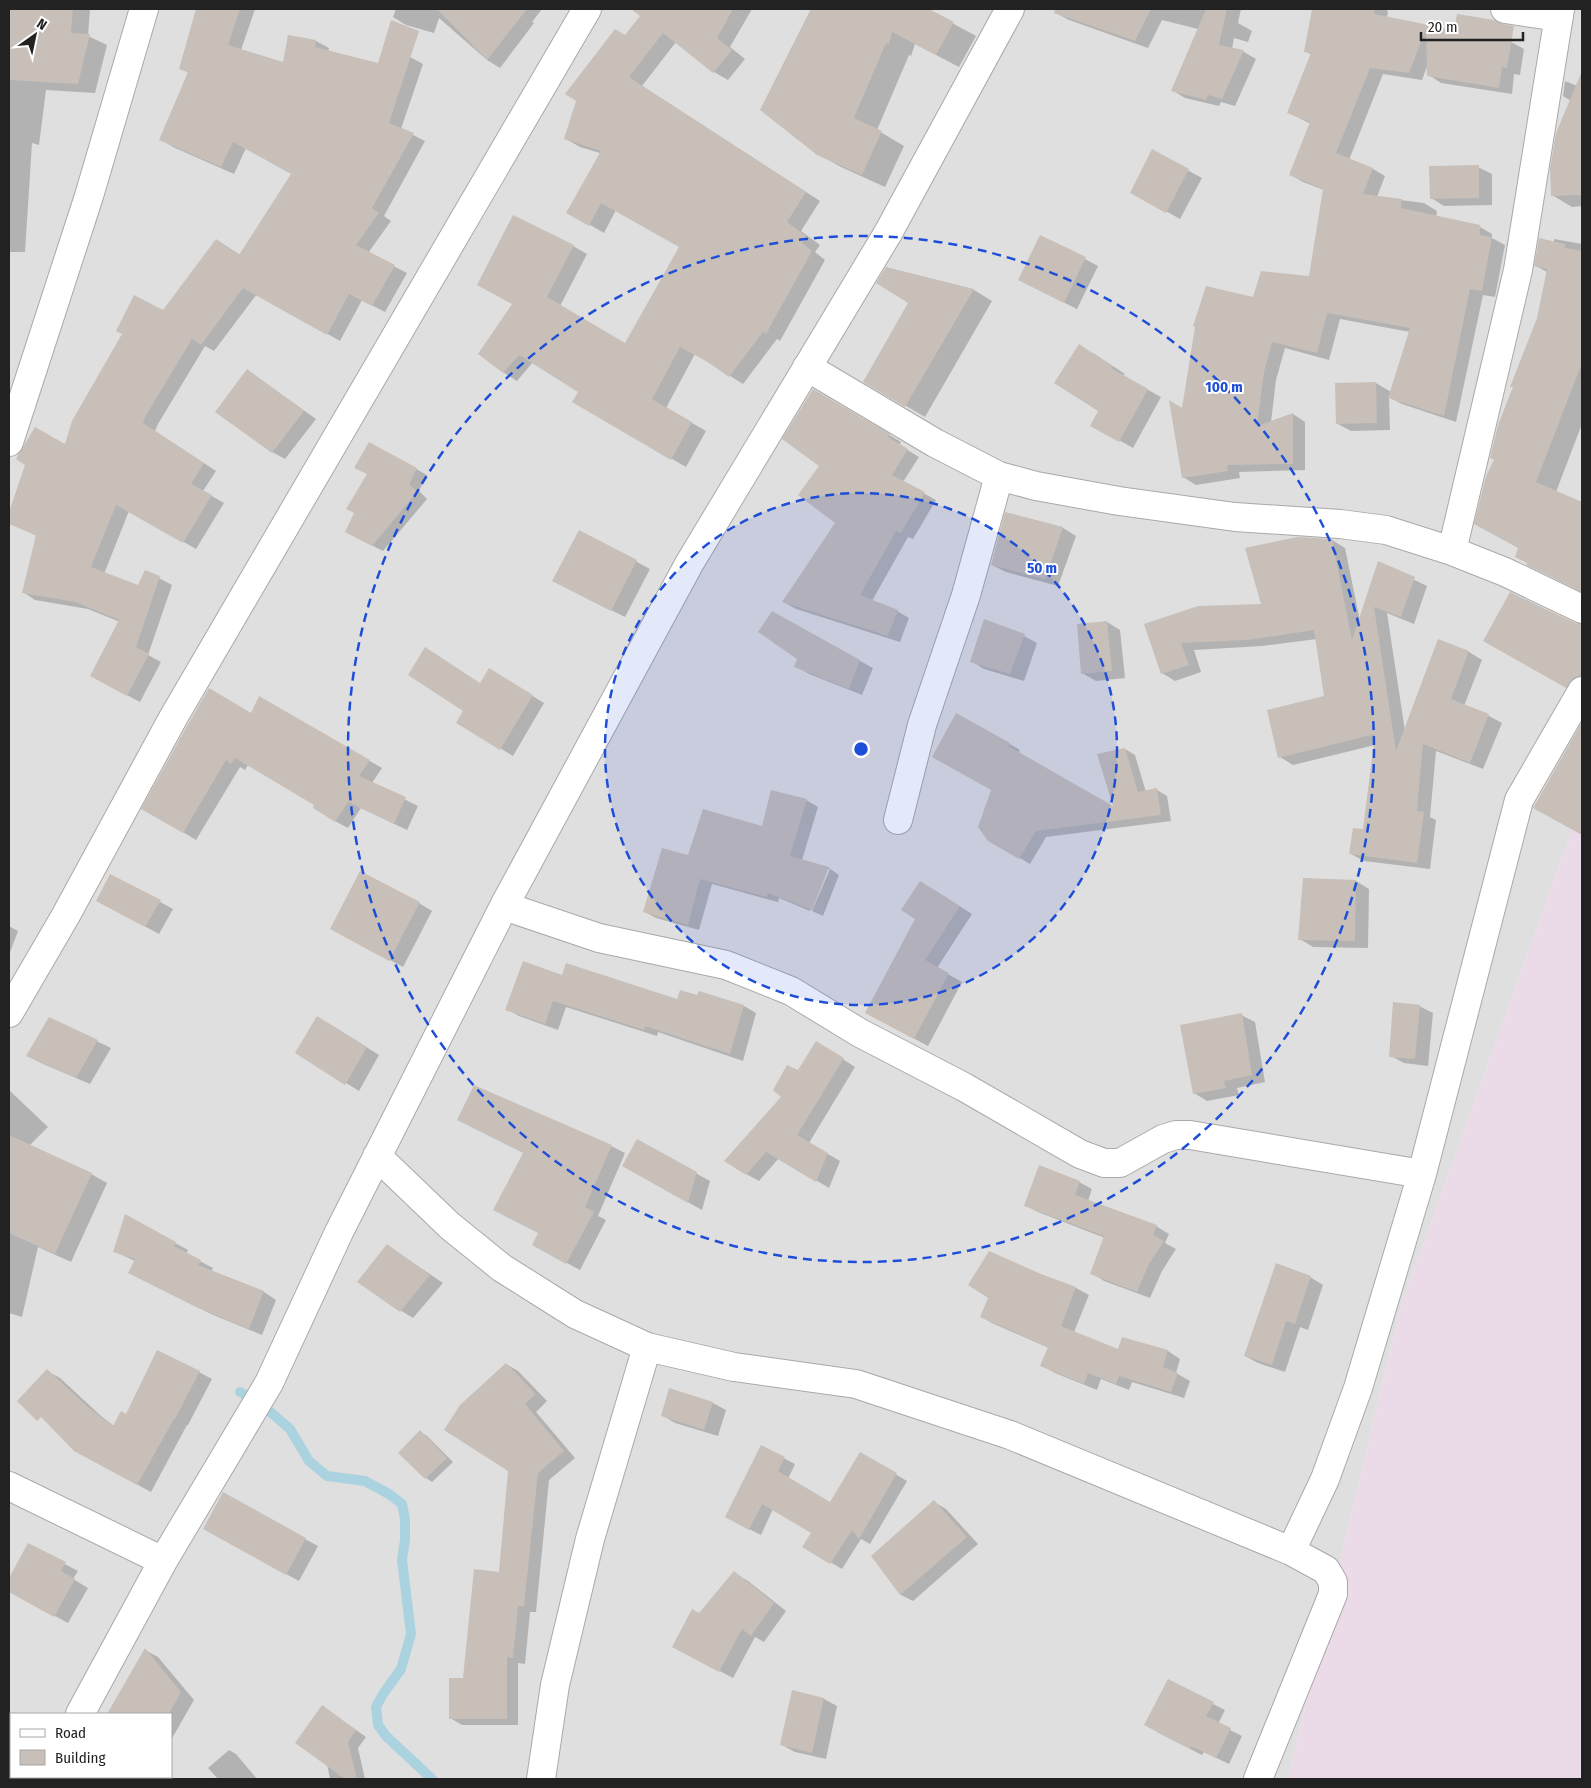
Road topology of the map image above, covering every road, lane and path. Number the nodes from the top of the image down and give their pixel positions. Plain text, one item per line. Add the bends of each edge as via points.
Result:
1 (144, 9) edge
2 (587, 9) edge
3 (1010, 9) edge
4 (1504, 9) edge
5 (1559, 13) edge
6 (807, 367) junction
7 (9, 442) edge
8 (999, 476) junction
9 (1452, 551) junction
10 (1582, 609) edge
11 (1582, 691) edge
12 (898, 820) dead end
13 (504, 906) junction
14 (9, 1013) edge
15 (377, 1156) junction
16 (1422, 1174) junction
17 (647, 1346) junction
18 (9, 1486) edge
19 (1291, 1551) junction
20 (162, 1561) junction
21 (81, 1713) edge
22 (541, 1779) edge
23 (1258, 1779) edge

1 - 7 street via 89,196
2 - 14 street via 178,710 66,916
3 - 6 street via 888,233
4 - 5 street
5 - 9 street via 1518,270
6 - 8 street via 935,443
6 - 13 street via 689,564
8 - 9 street via 1119,501 1225,516 1386,530
8 - 12 street via 966,595 922,725
9 - 10 street
11 - 16 street via 1518,800
13 - 15 street
13 - 16 street via 599,938 726,966 791,991 860,1033 964,1087 1080,1154 1104,1163 1120,1163 1164,1139 1190,1135
15 - 17 street via 450,1226 502,1268 575,1314
15 - 20 street via 269,1383
16 - 19 street via 1358,1388 1325,1479
17 - 19 street via 734,1367 856,1384 1010,1434
17 - 22 street via 588,1548 555,1685
18 - 20 street
19 - 23 street via 1326,1570 1333,1582 1333,1594
20 - 21 street

